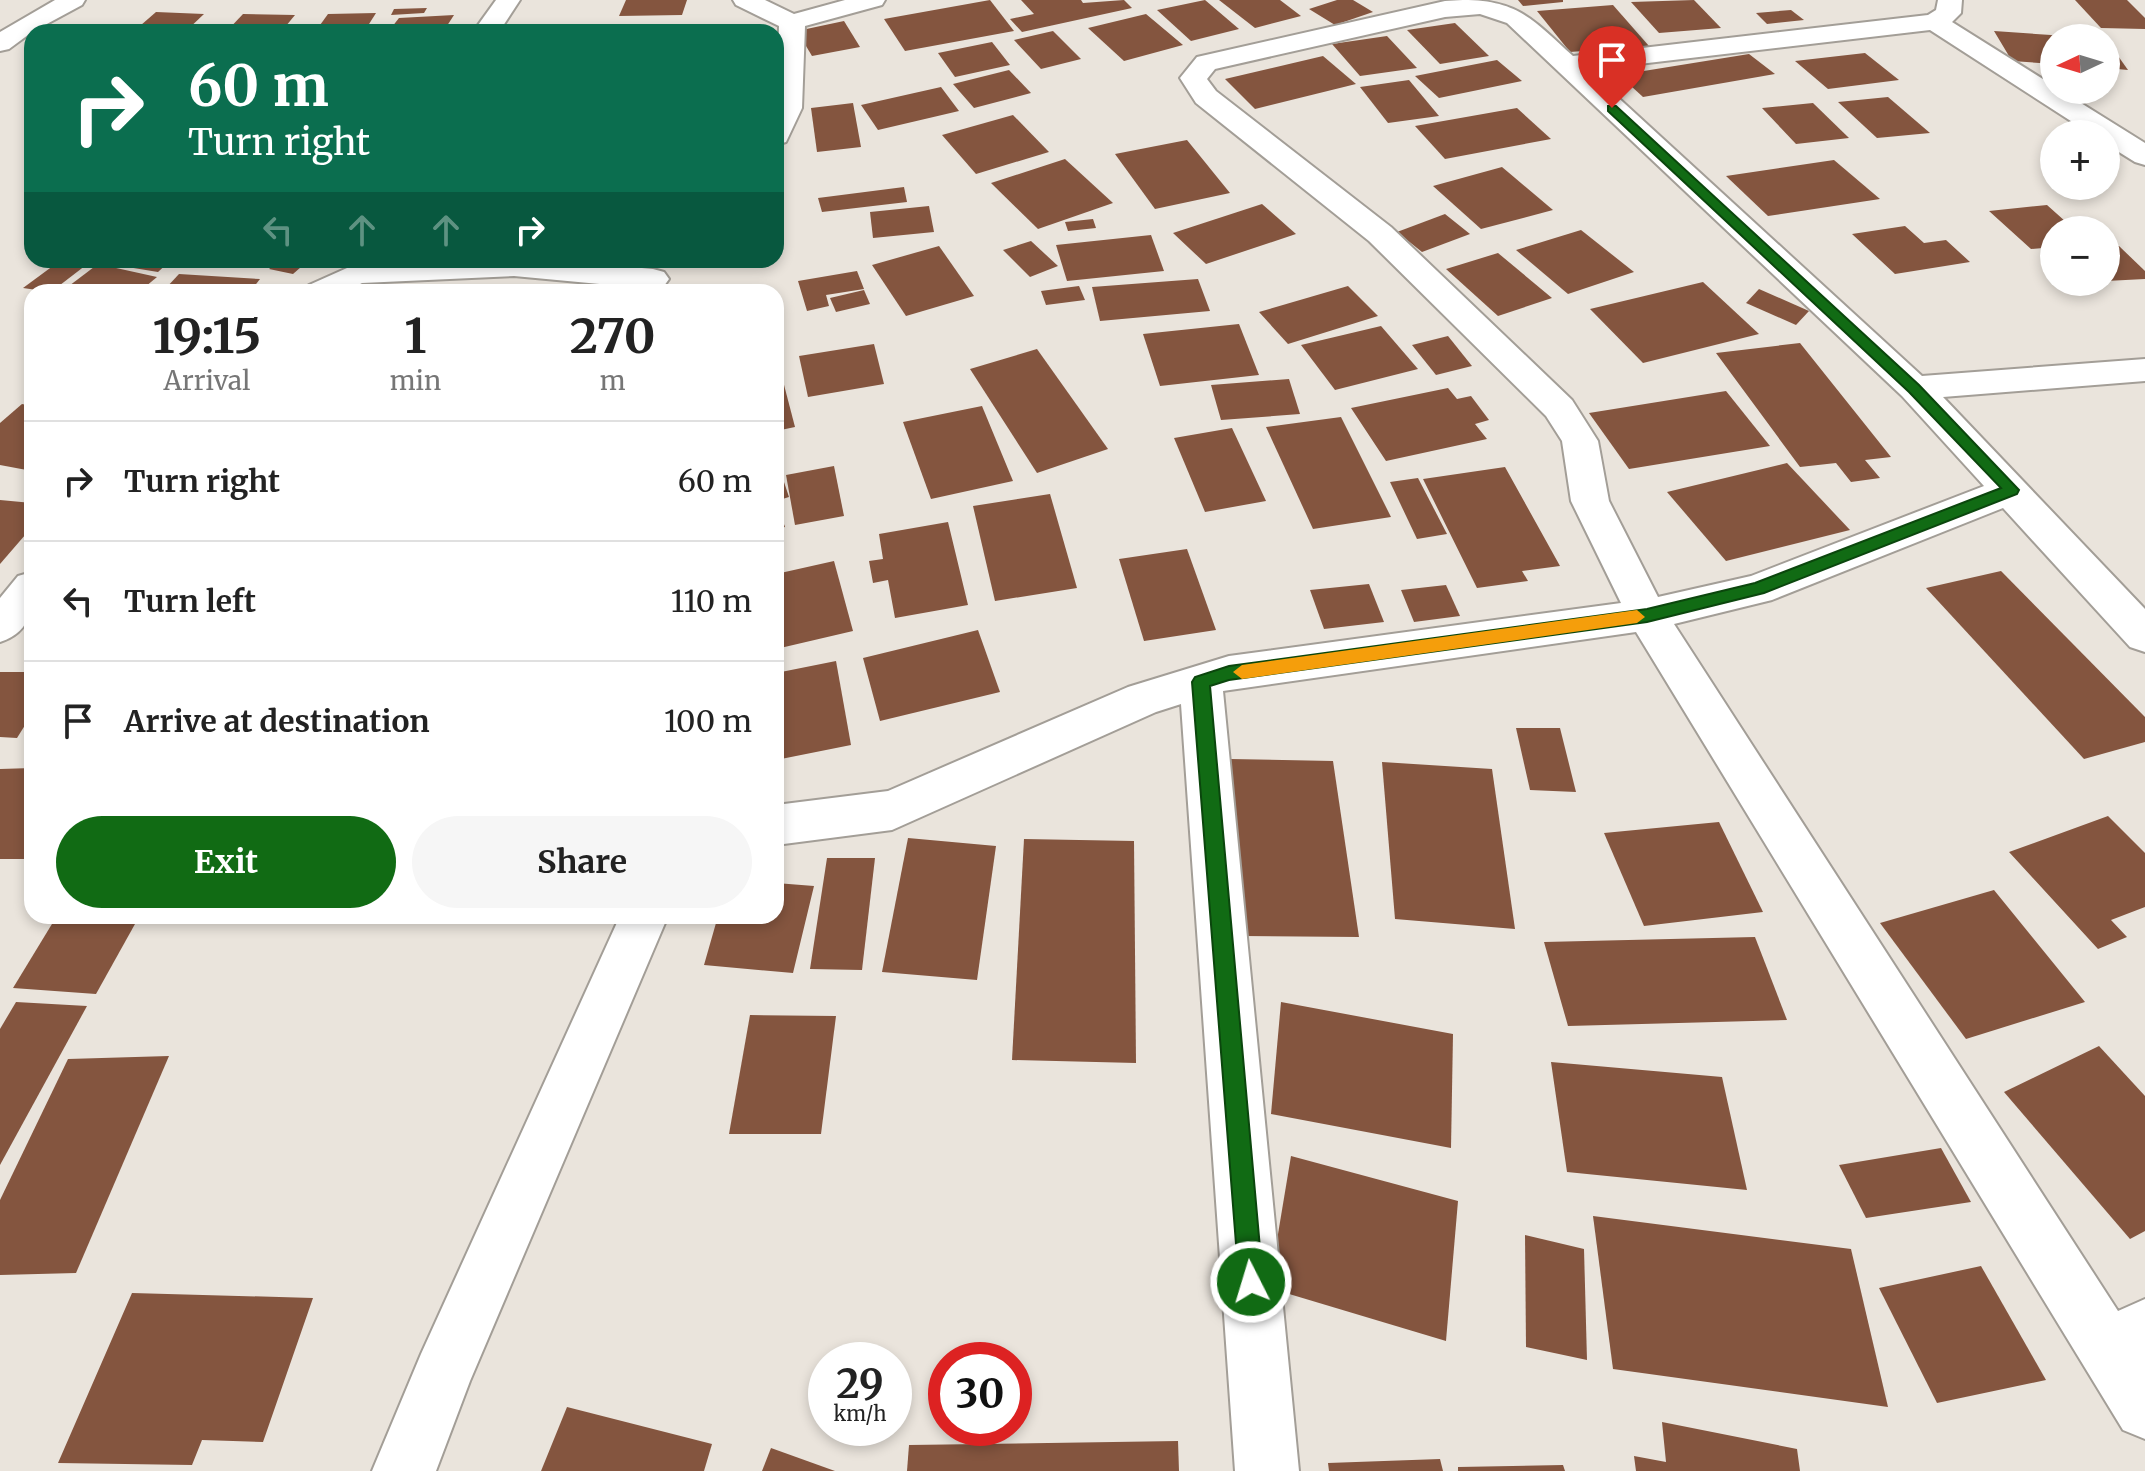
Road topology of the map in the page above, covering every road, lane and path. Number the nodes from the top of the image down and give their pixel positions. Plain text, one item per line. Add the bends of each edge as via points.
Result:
1 (73, 0) edge
2 (508, 0) edge
3 (745, 0) edge
4 (873, 0) edge
5 (1482, 3) edge
6 (1943, 11) edge
7 (792, 22) junction
8 (32, 24) edge
9 (492, 24) edge
10 (24, 29) edge
11 (0, 43) edge
12 (1565, 65) junction
13 (784, 117) edge
14 (2145, 156) edge
15 (358, 268) edge
16 (528, 268) edge
17 (672, 268) edge
18 (333, 284) edge
19 (636, 284) edge
20 (652, 284) edge
21 (2145, 370) edge
22 (1914, 388) junction
23 (2011, 490) junction
24 (24, 597) edge
25 (1647, 615) junction
26 (0, 626) edge
27 (2145, 636) edge
28 (1201, 682) junction
29 (784, 824) edge
30 (640, 924) edge
31 (2126, 1339) edge
32 (2145, 1408) edge
33 (404, 1471) edge
34 (1267, 1471) edge

1 - 8 street
2 - 9 street
3 - 7 street
4 - 7 street
5 - 12 street via 1516,18
5 - 25 street via 1206,63 1193,78 1206,97 1380,234 1559,408 1580,441 1590,501
6 - 12 street
6 - 14 street
7 - 13 street
10 - 11 street
12 - 22 street
15 - 18 street
16 - 19 street
17 - 20 street
21 - 22 street
22 - 23 street
23 - 25 street via 1758,589
23 - 27 street
24 - 26 street
25 - 28 street via 1229,673
25 - 31 street
28 - 29 street via 1143,699 892,810
28 - 34 street
30 - 33 street
31 - 32 street

